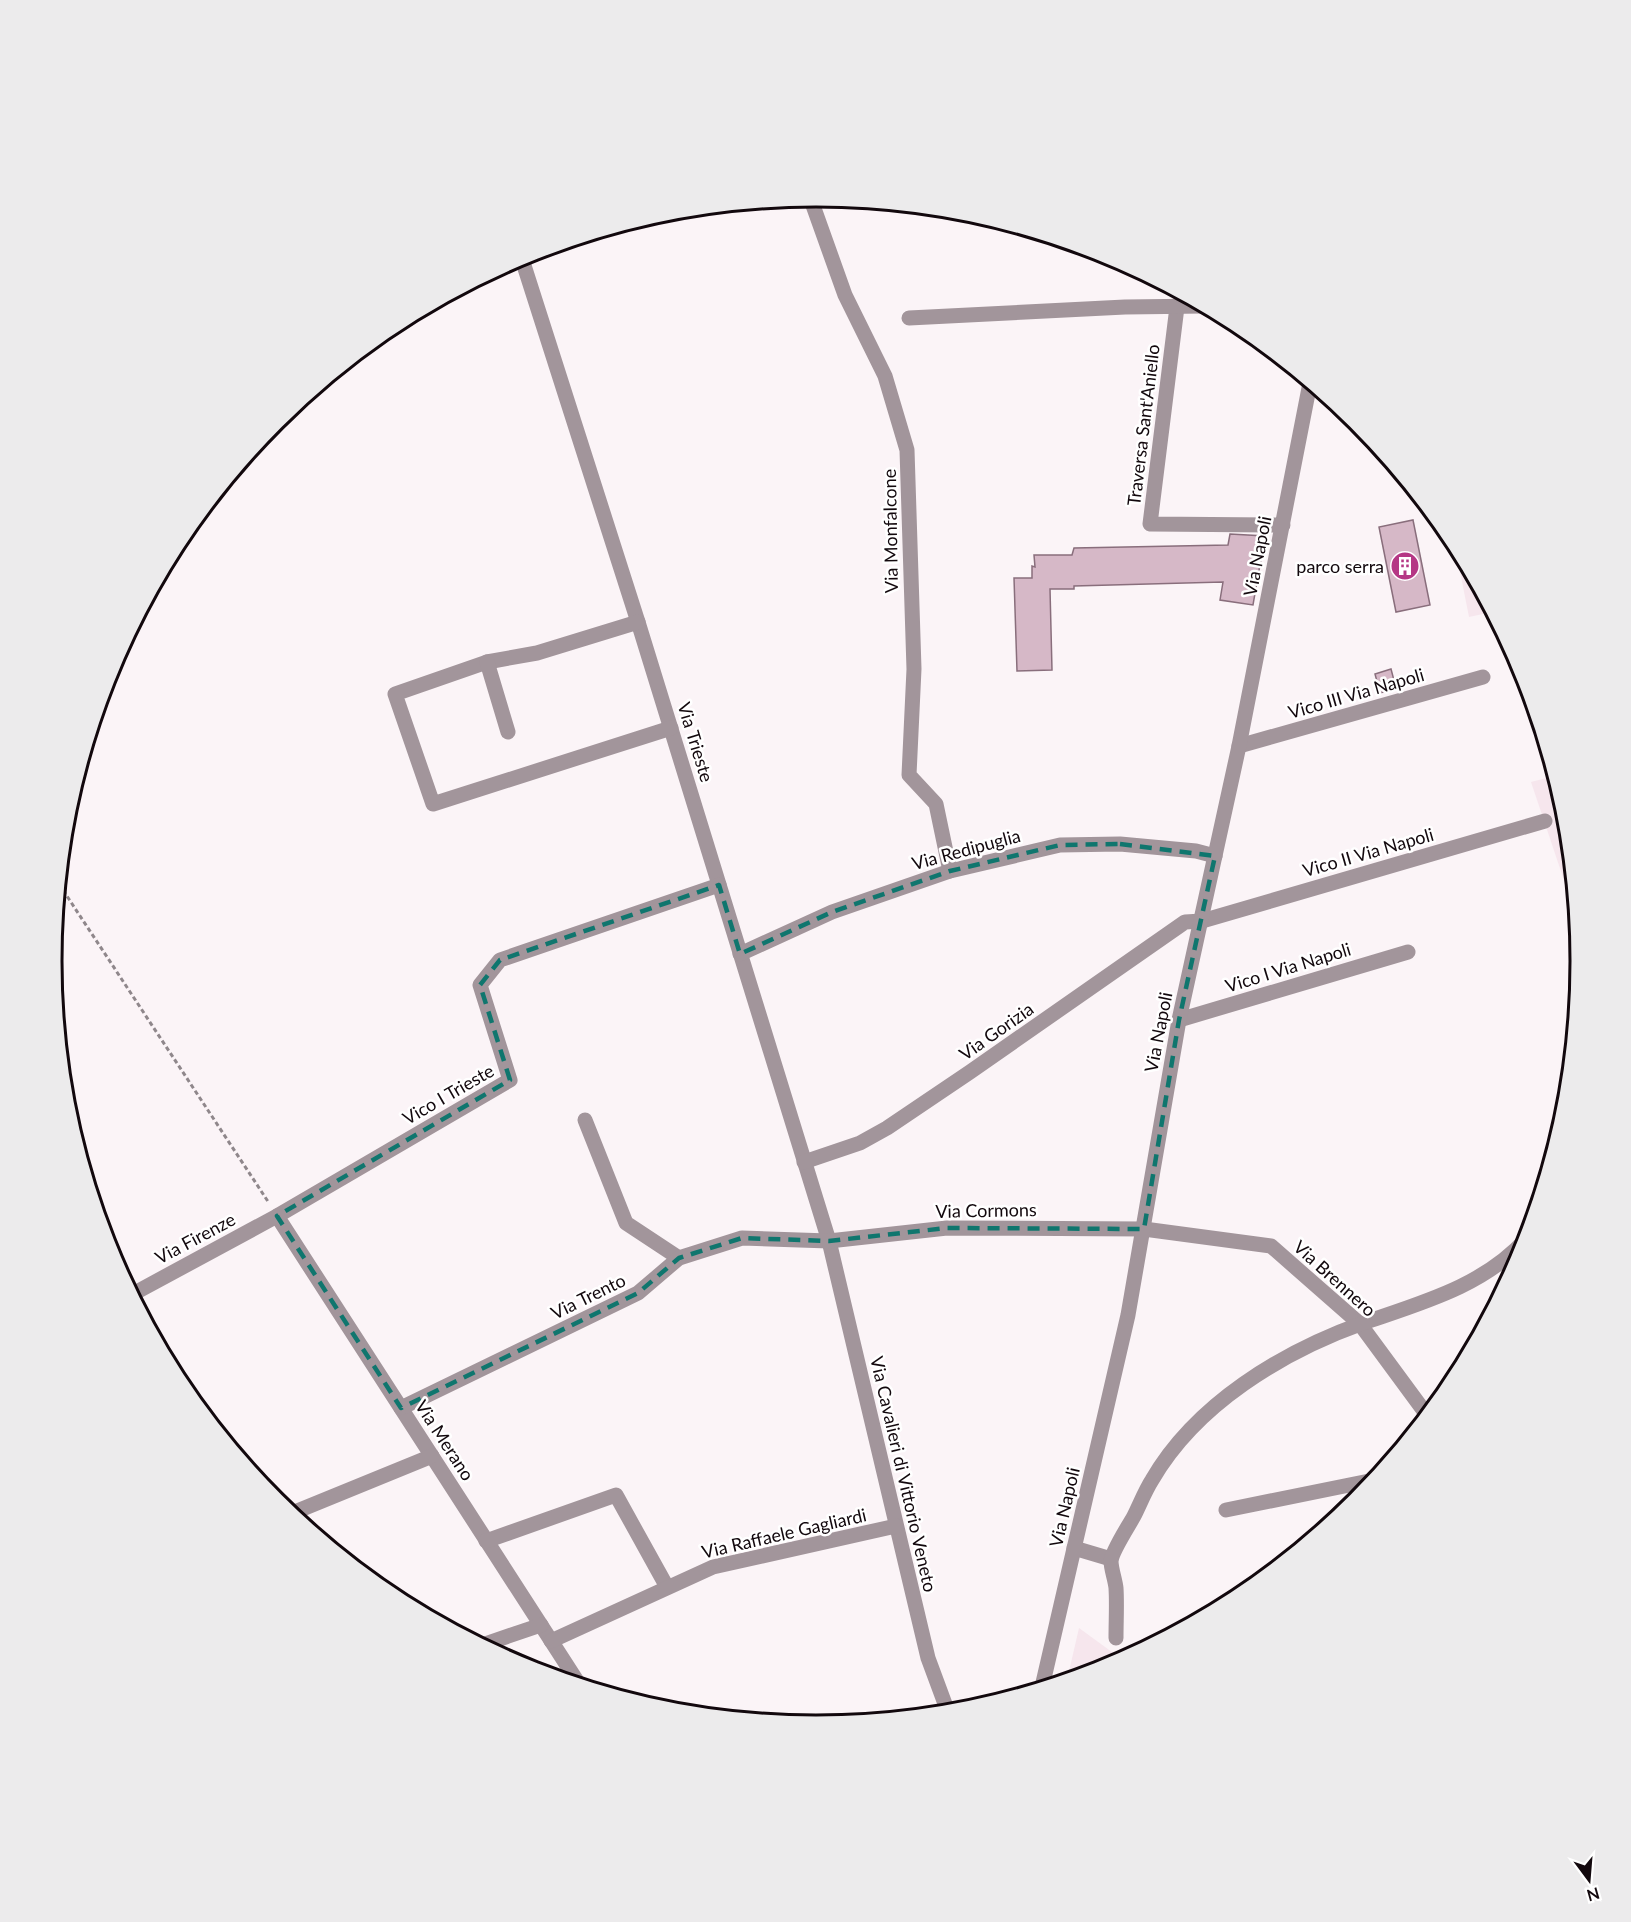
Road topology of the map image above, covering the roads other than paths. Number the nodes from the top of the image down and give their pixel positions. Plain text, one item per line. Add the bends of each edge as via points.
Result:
1 (814, 207) edge
2 (524, 265) edge
3 (1177, 307) junction
4 (1189, 307) edge
5 (909, 318) dead end
6 (1309, 390) edge
7 (1283, 525) junction
8 (638, 622) junction
9 (487, 662) junction
10 (1483, 677) dead end
11 (671, 728) junction
12 (508, 732) dead end
13 (1239, 746) junction
14 (1545, 821) dead end
15 (1215, 856) junction
16 (950, 871) junction
17 (719, 885) junction
18 (1202, 921) junction
19 (1408, 952) dead end
20 (740, 954) junction
21 (1179, 1020) junction
22 (585, 1120) dead end
23 (804, 1162) junction
24 (278, 1216) junction
25 (1144, 1229) junction
26 (829, 1241) junction
27 (679, 1258) junction
28 (1508, 1258) edge
29 (138, 1291) edge
30 (1360, 1324) junction
31 (401, 1408) junction
32 (1422, 1408) edge
33 (432, 1456) junction
34 (1359, 1483) edge
35 (299, 1510) edge
36 (1226, 1510) dead end
37 (896, 1526) junction
38 (486, 1540) junction
39 (1074, 1548) junction
40 (1111, 1559) junction
41 (667, 1587) junction
42 (541, 1625) junction
43 (1116, 1638) dead end
44 (551, 1641) junction
45 (492, 1642) edge
46 (573, 1675) edge
47 (1044, 1679) edge
48 (945, 1704) edge

1 - 16 street, Via Monfalcone via 845,295 885,376 907,450 914,669 909,775 936,804
2 - 8 street, Via Trieste
3 - 4 street
3 - 5 street
3 - 7 street, Traversa Sant'Aniello via 1150,524
6 - 7 street, Via Napoli
7 - 13 street, Via Napoli
8 - 9 street via 537,653
8 - 11 street, Via Trieste
9 - 11 street via 395,694 433,804
9 - 12 street
10 - 13 street, Vico III Via Napoli
11 - 17 street, Via Trieste
13 - 15 street, Via Napoli
14 - 18 street, Vico II Via Napoli
15 - 16 street, Via Redipuglia via 1120,844 1060,844
15 - 18 street, Via Napoli
16 - 20 street, Via Redipuglia via 832,912
17 - 20 street, Via Trieste
17 - 24 street, Vico I Trieste via 500,960 480,985 510,1080
18 - 21 street, Via Napoli
18 - 23 street, Via Gorizia via 1185,922 887,1128 860,1143
19 - 21 street, Vico I Via Napoli
20 - 23 street, Via Trieste
21 - 25 street, Via Napoli
22 - 27 street via 626,1223
23 - 26 street, Via Trieste
24 - 29 street, Via Firenze
24 - 31 street, Via Merano
25 - 26 street, Via Cormons via 947,1228
25 - 30 street, Via Brennero via 1270,1246
25 - 39 street, Via Napoli
26 - 27 street, Via Trento via 742,1238
26 - 37 street, Via Cavalieri di Vittorio Veneto
27 - 31 street, Via Trento via 638,1293
28 - 30 street via 1433,1299
30 - 32 street, Via Brennero
30 - 40 street via 1292,1353 1249,1379 1209,1411 1171,1452 1152,1480
31 - 33 street, Via Merano
33 - 35 street
33 - 38 street, Via Merano
34 - 36 street
37 - 41 street, Via Raffaele Gagliardi via 713,1567
37 - 48 street, Via Cavalieri di Vittorio Veneto via 928,1658
38 - 41 street via 616,1495
38 - 42 street, Via Merano
39 - 40 street
39 - 47 street, Via Napoli
40 - 43 street via 1116,1586
41 - 44 street, Via Raffaele Gagliardi
42 - 44 street, Via Merano
42 - 45 street
44 - 46 street, Via Merano

